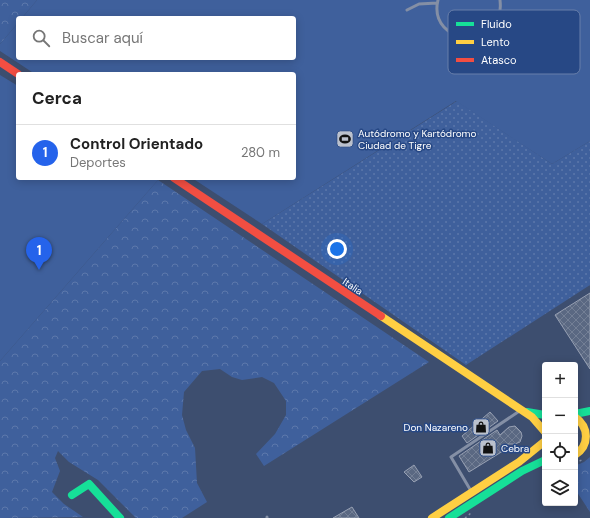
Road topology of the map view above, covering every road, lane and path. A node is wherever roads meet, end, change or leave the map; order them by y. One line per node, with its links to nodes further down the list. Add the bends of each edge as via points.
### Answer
1 (438, 2): 2 (lane, via 418,4); 3 (lane, via 439,17)
2 (407, 10)
3 (448, 29)
4 (0, 62): 5 (street)
5 (16, 73)
6 (177, 180): 7 (street, Italia)
7 (521, 410): 10 (street, Italia); 12 (street, Italia, via 536,420); 17 (lane, via 451,457)
8 (590, 411): 9 (street)
9 (578, 413)
10 (542, 414)
11 (578, 419): 13 (street, via 584,424)
12 (542, 428)
13 (589, 438): 15 (street, via 584,449)
14 (542, 443): 17 (street, via 519,462)
15 (578, 453)
16 (542, 461): 21 (street, via 522,471)
17 (471, 492): 20 (street)
18 (72, 495): 19 (street, via 89,484)
19 (120, 518)
20 (432, 518)
21 (449, 518)

